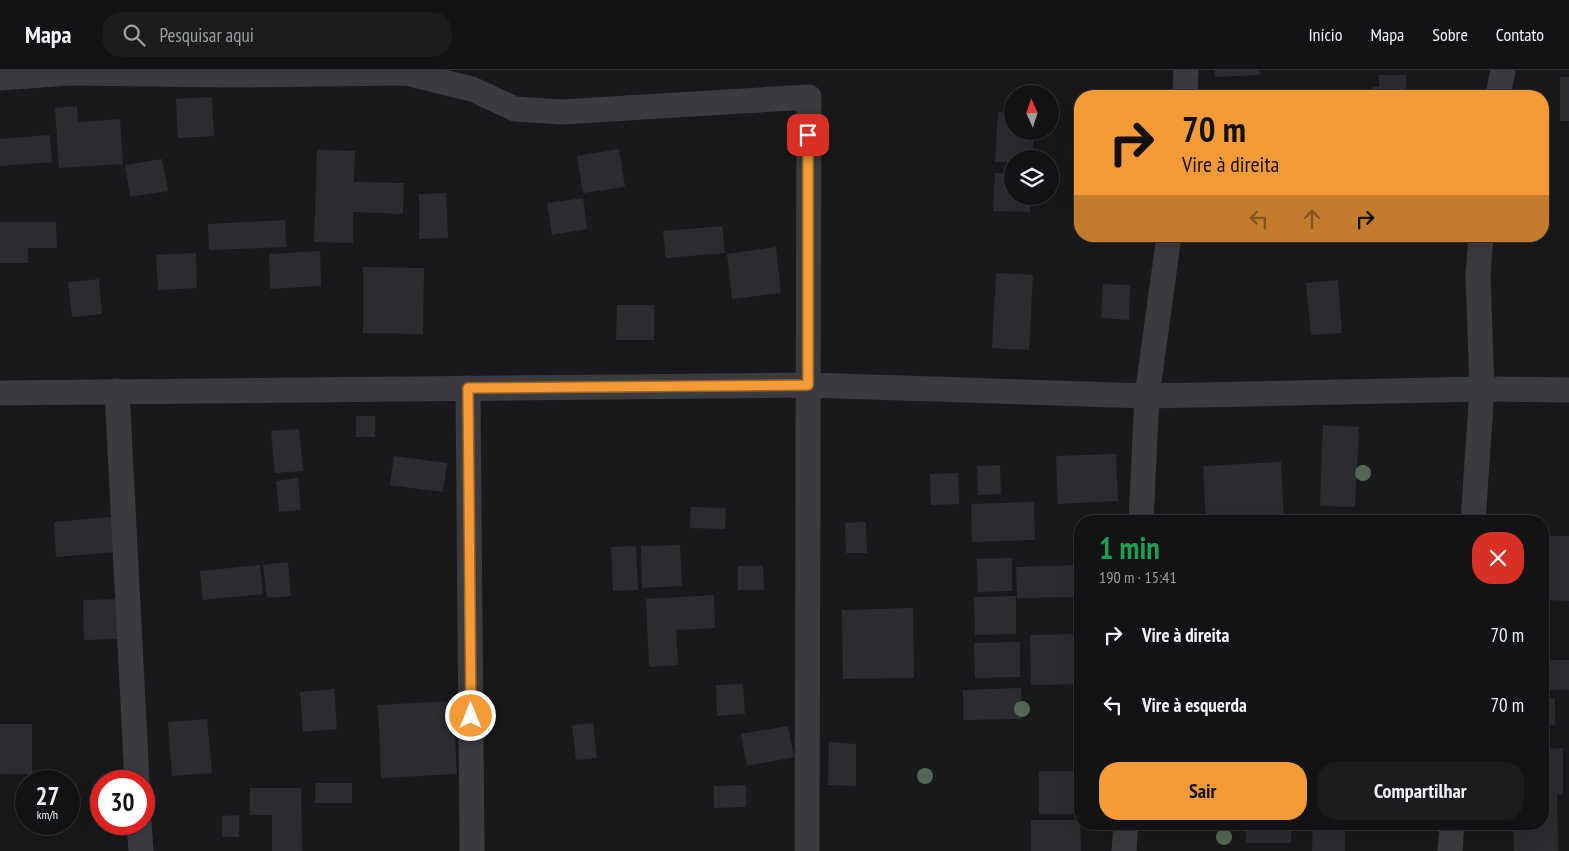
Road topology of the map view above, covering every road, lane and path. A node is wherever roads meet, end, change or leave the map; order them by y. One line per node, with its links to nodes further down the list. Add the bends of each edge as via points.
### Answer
1 (1186, 70): 4 (street)
2 (1503, 70): 5 (street)
3 (0, 78): 8 (street, via 69,73 406,73 472,89 515,109 561,112 809,97)
4 (1185, 90)
5 (1499, 90)
6 (1168, 242): 14 (street)
7 (1481, 242): 10 (street, via 1478,275)
8 (808, 385): 9 (street); 14 (street); 23 (street)
9 (468, 388): 12 (street); 22 (street)
10 (1482, 389): 11 (street); 14 (street); 16 (street)
11 (1569, 390)
12 (117, 392): 13 (street); 17 (street)
13 (0, 393)
14 (1147, 396): 15 (street)
15 (1141, 515)
16 (1472, 515)
17 (136, 770)
18 (1126, 830): 24 (street)
19 (1452, 830): 25 (street)
20 (140, 835): 21 (street)
21 (141, 851)
22 (472, 851)
23 (807, 851)
24 (1124, 851)
25 (1450, 851)

